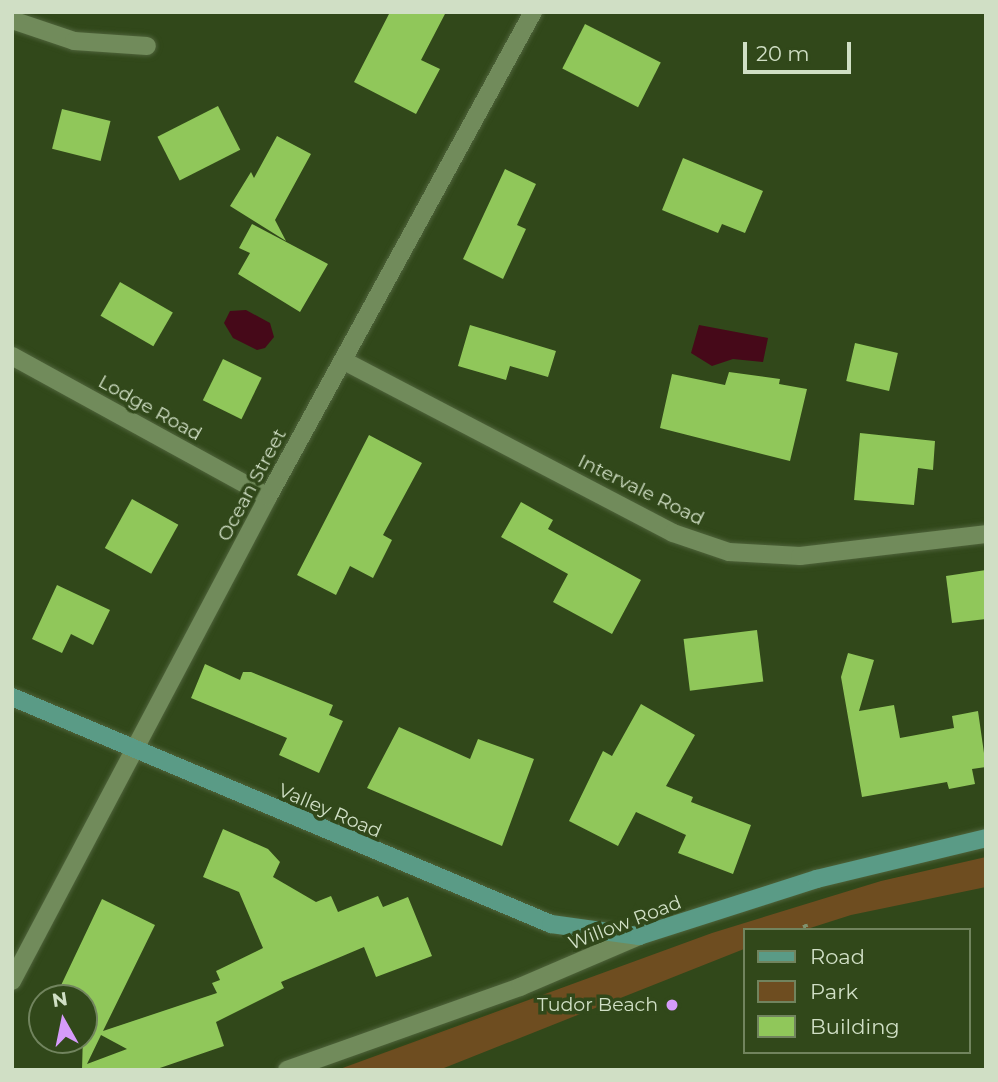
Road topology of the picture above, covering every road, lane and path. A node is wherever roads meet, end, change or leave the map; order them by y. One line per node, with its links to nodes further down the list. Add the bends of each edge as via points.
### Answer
1 (533, 12): 5 (street, Ocean Street)
2 (12, 20): 3 (street, via 74,41)
3 (148, 46)
4 (12, 356): 6 (street, Lodge Road)
5 (344, 361): 6 (street, Ocean Street); 7 (street, Intervale Road, via 673,533 729,552 800,556)
6 (268, 497): 9 (street, Ocean Street)
7 (986, 534)
8 (12, 697): 9 (main road, Valley Road)
9 (136, 753): 11 (main road, Valley Road, via 528,916 551,924); 12 (street, Ocean Street)
10 (986, 838): 11 (main road, Willow Road, via 817,879)
11 (639, 936): 13 (street, Willow Road, via 520,987)
12 (12, 981)
13 (286, 1070)

